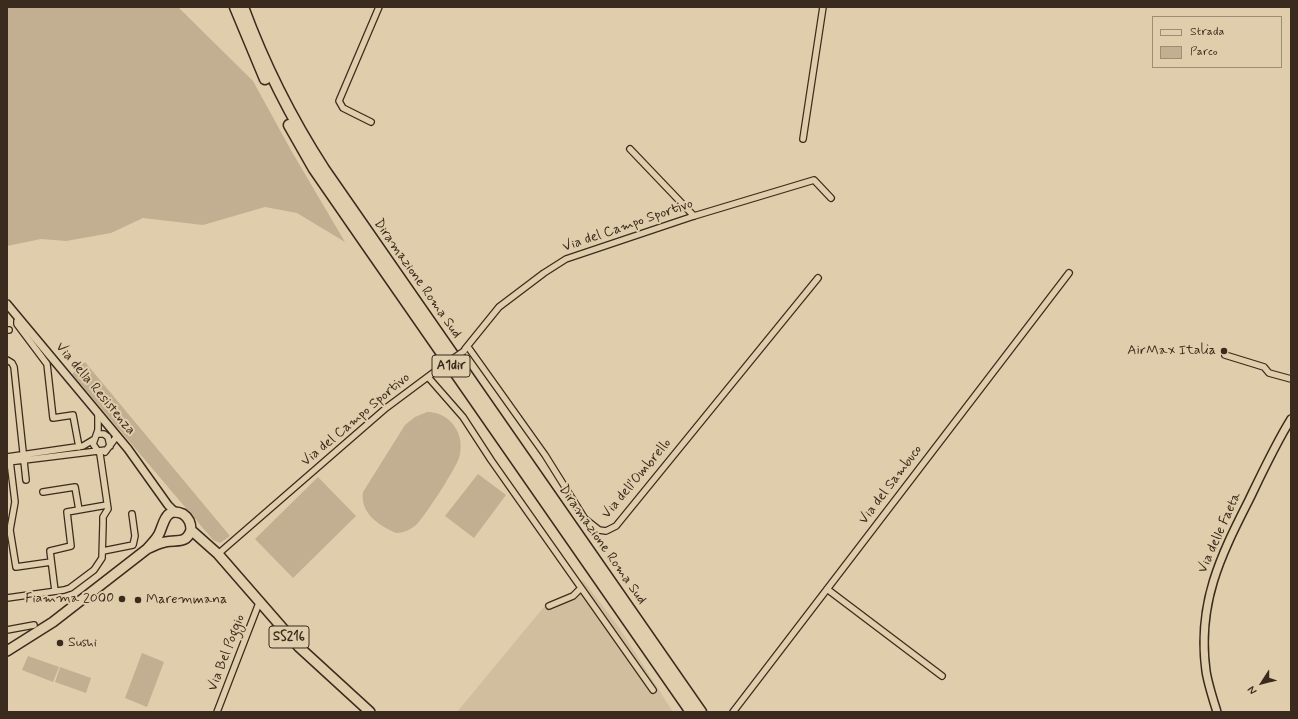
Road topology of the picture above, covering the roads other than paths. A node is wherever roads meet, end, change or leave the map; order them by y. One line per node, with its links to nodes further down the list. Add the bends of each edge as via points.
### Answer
1 (235, 7): 62 (highway, Diramazione Roma Sud / A1dir, via 273,94 320,177)
2 (242, 7): 63 (highway, Diramazione Roma Sud / A1dir, via 267,67 324,169)
3 (379, 7): 5 (street, via 339,101 344,108)
4 (823, 7): 6 (street)
5 (371, 122)
6 (803, 139)
7 (630, 149): 9 (street)
8 (831, 198): 9 (street, Via del Campo Sportivo, via 814,180)
9 (694, 216): 14 (street, Via del Campo Sportivo, via 595,248 558,263 499,307)
10 (1068, 273): 48 (street, Via del Sambuco)
11 (818, 278): 14 (street, Via dell'Ombrello, via 616,526 606,531 594,528 584,519 545,455)
12 (7, 304): 13 (street, Via della Resistenza)
13 (19, 319): 19 (street, Via della Resistenza); 24 (street, via 17,324 47,364 53,418 73,415)
14 (466, 349): 17 (street, Via del Campo Sportivo, bridge)
15 (1225, 355): 18 (street, via 1264,367 1269,372)
16 (7, 360): 28 (street, via 14,367)
17 (428, 377): 45 (street, Via del Campo Sportivo, via 386,408); 47 (street, via 463,417)
18 (1291, 379)
19 (98, 412): 21 (street, Via della Resistenza); 23 (street)
20 (1291, 419): 65 (street, Via delle Faeta, via 1225,546 1213,580 1204,641 1206,672)
21 (111, 428): 22 (street, Via della Resistenza); 23 (street)
22 (118, 436): 25 (street); 26 (street, Via della Resistenza)
23 (95, 437): 24 (street); 25 (street, via 104,434 108,436); 27 (street, via 93,445)
24 (79, 447): 28 (street)
25 (108, 448): 26 (street, via 120,446); 27 (street); 30 (street)
26 (128, 449): 33 (street, Via della Resistenza)
27 (98, 451): 28 (street); 30 (street)
28 (24, 457): 29 (street); 31 (street)
29 (8, 460): 46 (street, via 15,502 10,530 16,567)
30 (102, 462): 34 (street)
31 (26, 480)
32 (43, 492): 35 (street, via 75,486)
33 (160, 494): 36 (street, Via della Resistenza); 38 (street, Via della Resistenza, via 165,507)
34 (107, 504): 35 (street); 44 (street, via 108,510 102,524)
35 (79, 510): 46 (street, via 67,512 71,546 50,551)
36 (176, 513): 38 (main road); 40 (main road, SS216, via 186,516)
37 (132, 514): 44 (street, via 135,536 133,545)
38 (165, 517): 39 (main road)
39 (161, 529): 42 (main road); 43 (main road)
40 (191, 530): 41 (main road); 45 (main road, SS216)
41 (185, 540): 42 (main road); 45 (main road, via 197,542)
42 (170, 541): 43 (main road)
43 (147, 549): 55 (main road, via 53,622)
44 (103, 551): 49 (street, via 100,563 94,570 70,588)
45 (215, 551): 51 (main road, SS216)
46 (51, 562): 49 (street)
47 (581, 588): 52 (street, via 572,596); 59 (street)
48 (827, 589): 58 (street); 64 (street, Via del Sambuco)
49 (55, 592): 50 (street)
50 (7, 598)
51 (259, 603): 60 (street, Via Bel Poggio); 61 (main road, SS216, via 299,647)
52 (549, 606)
53 (34, 625): 54 (street)
54 (7, 630)
55 (24, 641): 56 (street); 57 (main road)
56 (7, 643)
57 (7, 652)
58 (942, 676)
59 (653, 690)
60 (217, 712)
61 (370, 712)
62 (691, 712)
63 (700, 712)
64 (732, 712)
65 (1217, 712)

